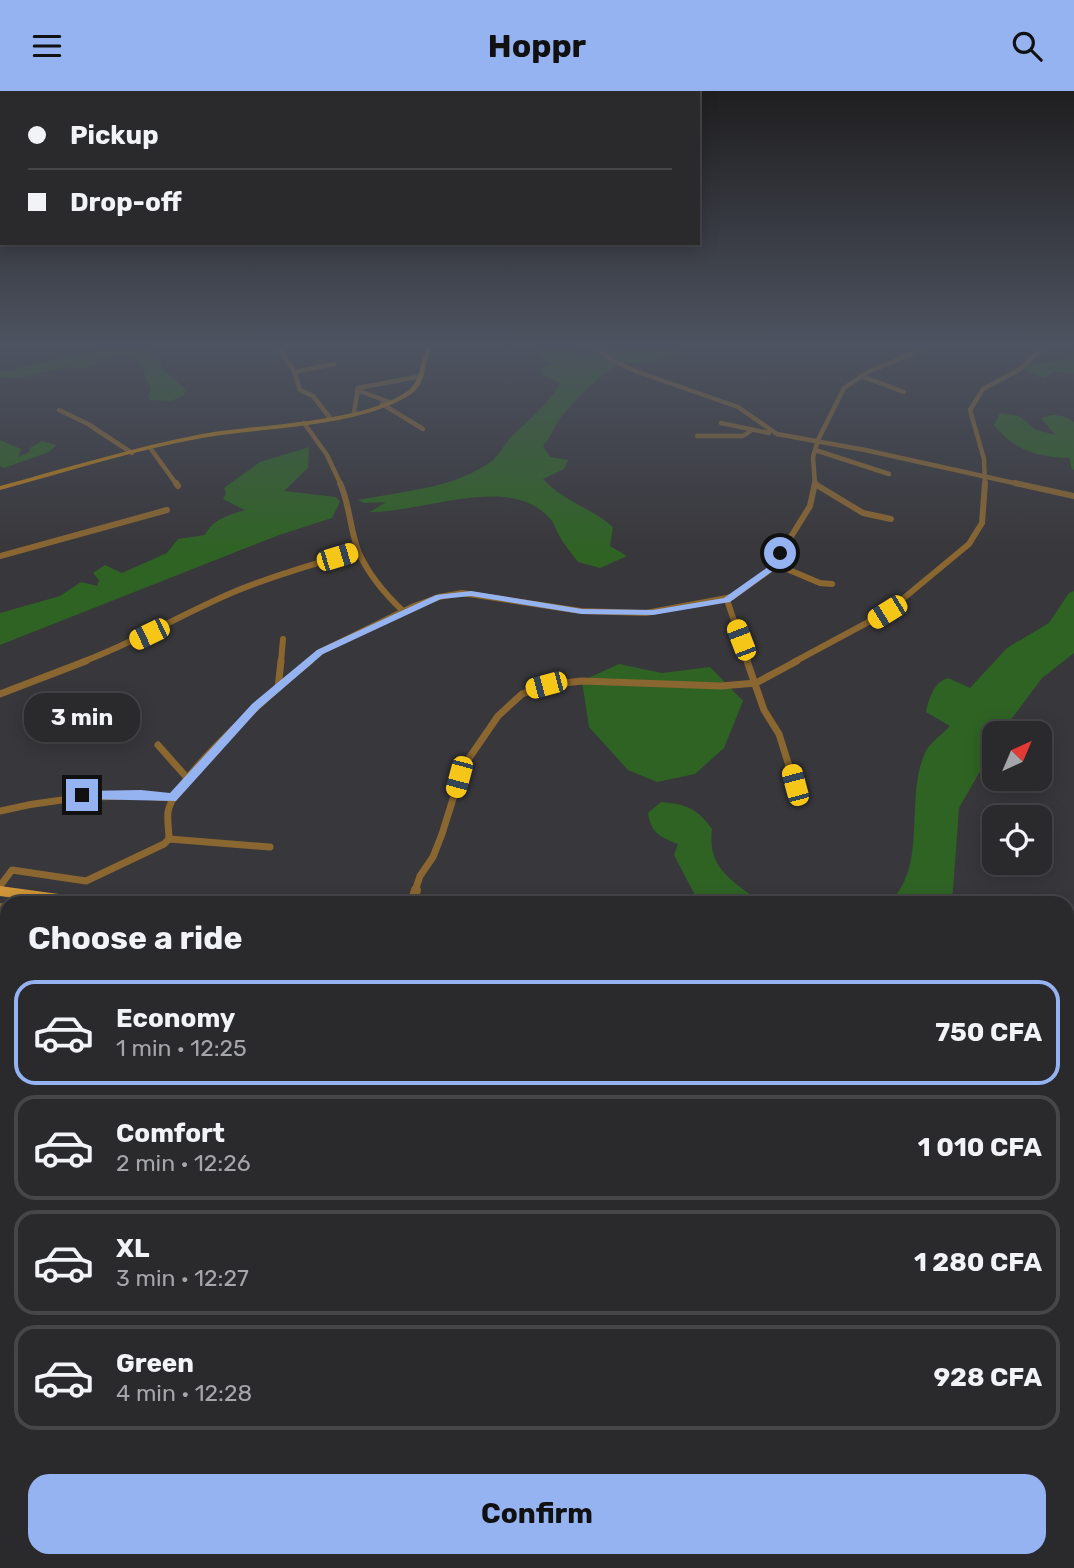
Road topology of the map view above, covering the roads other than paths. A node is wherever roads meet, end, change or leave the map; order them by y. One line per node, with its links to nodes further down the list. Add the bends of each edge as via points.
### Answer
1 (69, 416): 17 (street)
2 (338, 416): 7 (street)
3 (405, 416): 10 (street)
4 (751, 416): 12 (street)
5 (829, 416): 14 (street)
6 (971, 416): 19 (street)
7 (330, 418): 8 (street)
8 (304, 423): 15 (street, via 200,437); 26 (street, via 327,455 346,496)
9 (720, 423): 11 (street)
10 (424, 429)
11 (752, 430): 12 (street); 13 (street, via 743,436)
12 (776, 434): 14 (street)
13 (697, 436)
14 (818, 440): 16 (street); 19 (street)
15 (151, 449): 17 (street); 21 (street)
16 (815, 450): 18 (street); 20 (street)
17 (132, 453): 22 (street)
18 (889, 474)
19 (984, 475): 23 (street); 33 (street, via 986,510 969,544 887,612)
20 (815, 484): 25 (street, via 863,513); 28 (street, via 810,506)
21 (177, 486)
22 (0, 488)
23 (1074, 496)
24 (167, 510): 27 (street)
25 (891, 519)
26 (358, 551): 31 (street, via 384,593); 35 (street, via 229,594 124,646)
27 (0, 557)
28 (775, 564): 29 (street); 30 (street)
29 (832, 584)
30 (727, 600): 31 (street, via 653,612 582,611 455,593); 33 (street)
31 (403, 611): 34 (street, via 320,652)
32 (283, 639): 34 (street)
33 (756, 683): 38 (street, via 764,710 785,748); 47 (street, via 582,681 546,685 522,694 498,716 463,767 442,834)
34 (278, 688): 37 (street, via 232,729)
35 (0, 694)
36 (158, 745): 37 (street)
37 (189, 780): 39 (street)
38 (795, 785)
39 (172, 798): 40 (street, via 82,795); 41 (street)
40 (0, 811)
41 (169, 839): 42 (street); 44 (street, via 157,849 86,881)
42 (270, 847)
43 (0, 869): 44 (street)
44 (12, 870): 45 (street)
45 (0, 888): 46 (main road)
46 (46, 896)
47 (414, 896)

